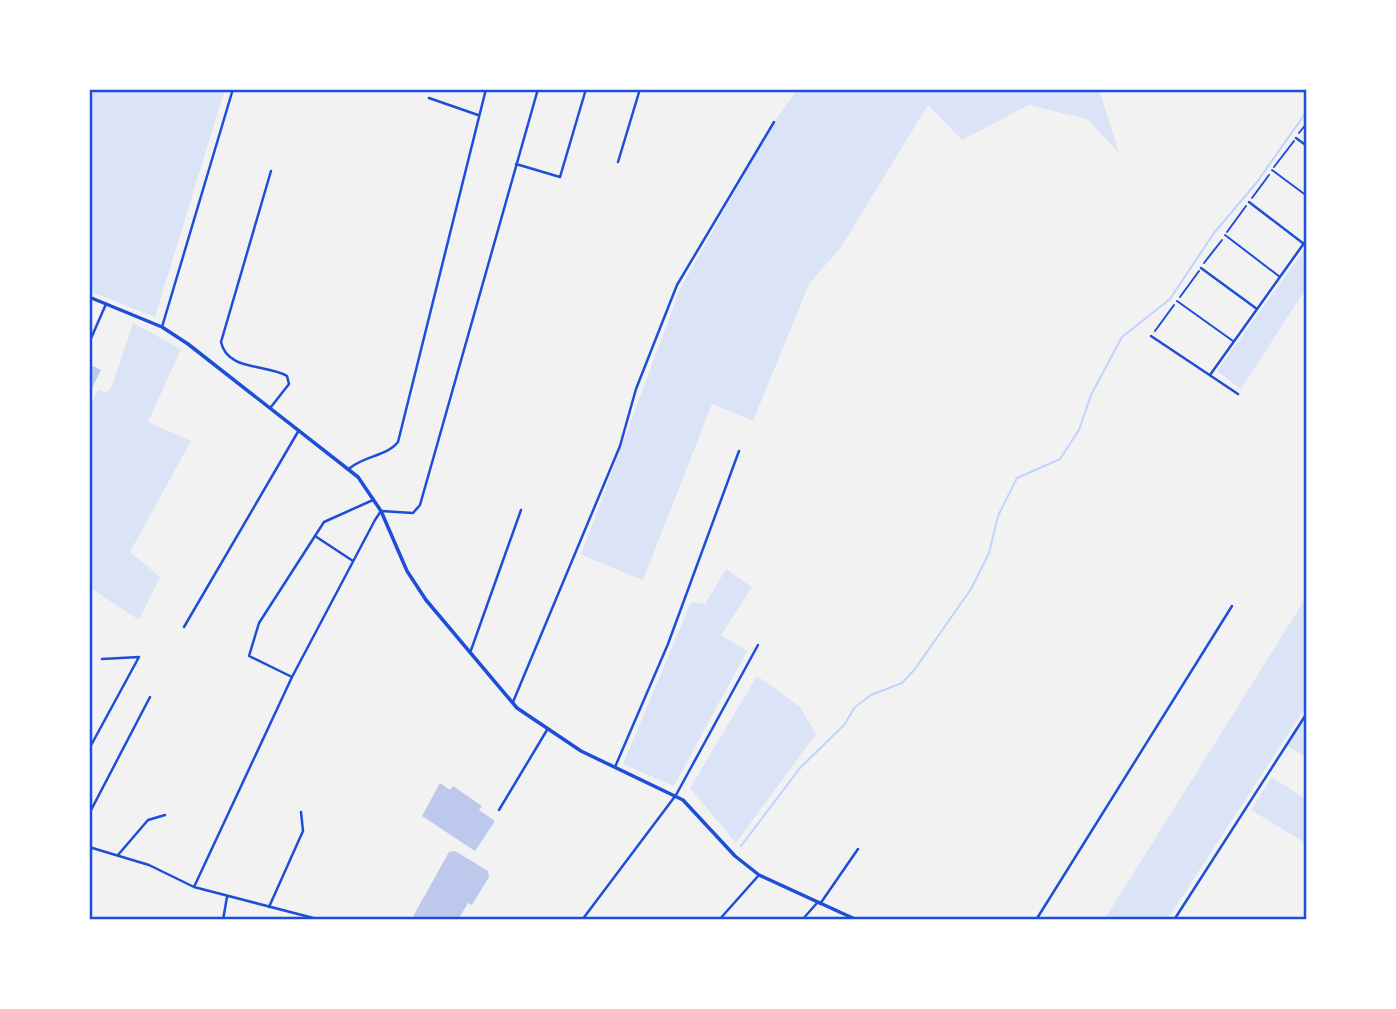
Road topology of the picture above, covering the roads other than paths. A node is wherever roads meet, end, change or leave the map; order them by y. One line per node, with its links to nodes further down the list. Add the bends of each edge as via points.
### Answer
1 (233, 89): 26 (street)
2 (486, 89): 7 (street)
3 (538, 89): 12 (street)
4 (586, 89): 12 (street, via 560,177)
5 (640, 89): 11 (street)
6 (429, 98): 7 (street)
7 (478, 115): 35 (street, via 398,442)
8 (774, 122): 48 (street, via 677,285 620,446)
9 (1296, 138): 10 (street)
10 (1307, 146)
11 (618, 162)
12 (516, 164): 38 (street, via 420,505 413,513)
13 (1272, 170): 15 (street)
14 (271, 171): 32 (street, via 221,342 226,354 238,362 288,376 289,384)
15 (1307, 195)
16 (1249, 202): 19 (street)
17 (1225, 235): 21 (street)
18 (1307, 239): 19 (street)
19 (1304, 244): 21 (street)
20 (1201, 268): 25 (street)
21 (1280, 277): 25 (street)
22 (89, 297): 24 (main road)
23 (1177, 301): 28 (street)
24 (106, 304): 26 (main road); 29 (street)
25 (1257, 309): 28 (street)
26 (162, 327): 32 (main road)
27 (1151, 336): 30 (street)
28 (1233, 342): 30 (street)
29 (89, 343)
30 (1210, 375): 31 (street)
31 (1238, 394)
32 (271, 407): 33 (main road)
33 (300, 429): 35 (main road); 42 (street)
34 (739, 451): 52 (street, via 668,644)
35 (350, 468): 36 (main road)
36 (373, 500): 38 (main road); 39 (street, via 332,516)
37 (521, 510): 44 (street)
38 (381, 511): 40 (street); 44 (main road, via 407,571)
39 (314, 536): 40 (street); 46 (street, via 258,623 248,651 249,656)
40 (353, 561): 46 (street)
41 (1231, 606): 75 (street)
42 (184, 627)
43 (758, 645): 53 (street)
44 (470, 653): 48 (main road)
45 (102, 659): 51 (street, via 139,657)
46 (292, 677): 62 (street)
47 (150, 696): 56 (street)
48 (513, 702): 50 (main road)
49 (1307, 713): 76 (street)
50 (547, 730): 52 (main road); 54 (street)
51 (89, 749)
52 (615, 768): 53 (main road)
53 (676, 795): 61 (main road); 71 (street)
54 (499, 810)
55 (301, 812): 65 (street, via 303,831)
56 (89, 814)
57 (165, 816): 60 (street, via 148,820)
58 (89, 847): 60 (street)
59 (858, 849): 64 (street)
60 (118, 855): 62 (street)
61 (759, 875): 64 (main road); 72 (street)
62 (194, 887): 63 (street)
63 (227, 897): 65 (street); 68 (street)
64 (818, 903): 67 (main road); 73 (street)
65 (269, 907): 66 (street)
66 (294, 913): 69 (street); 70 (street)
67 (848, 918): 74 (main road)
68 (223, 920)
69 (292, 920)
70 (321, 920)
71 (582, 920)
72 (719, 920)
73 (802, 920)
74 (857, 920)
75 (1036, 920)
76 (1174, 920)

